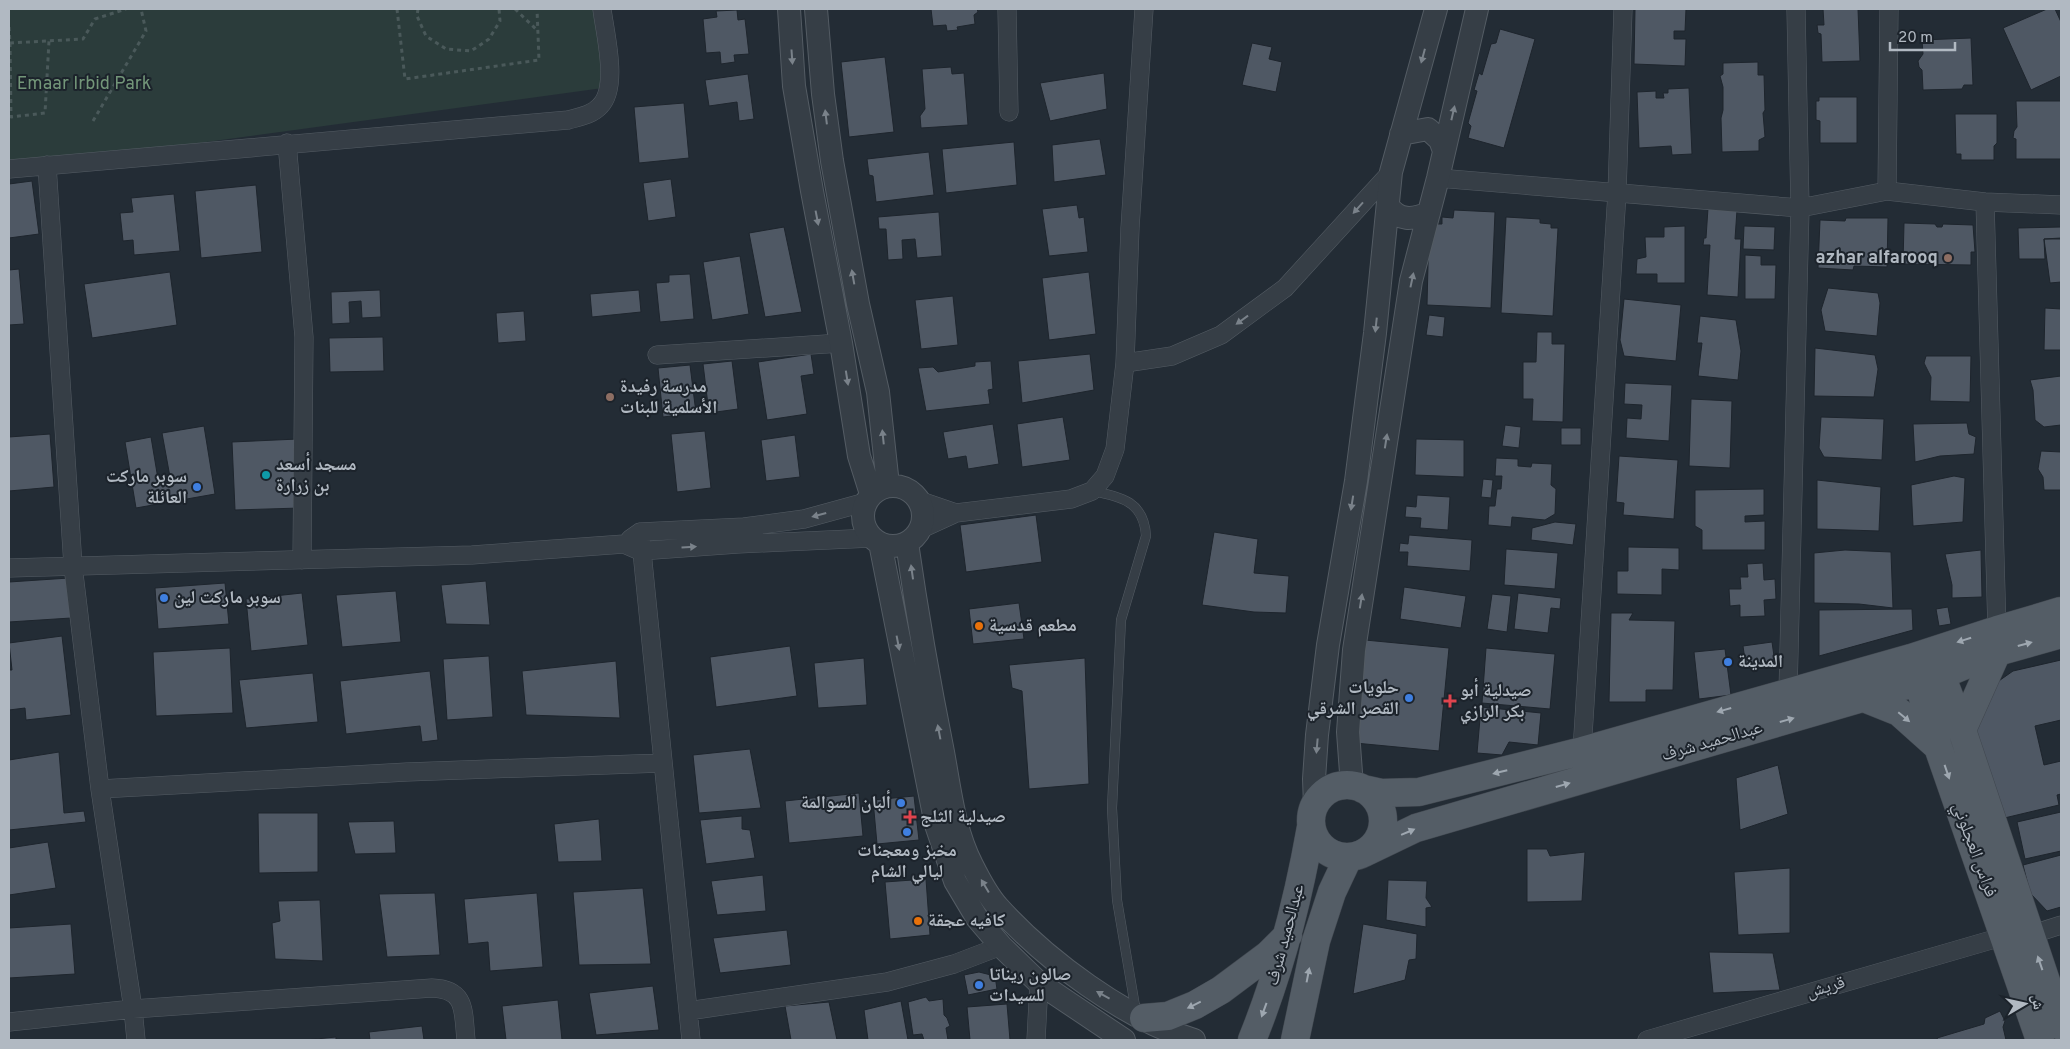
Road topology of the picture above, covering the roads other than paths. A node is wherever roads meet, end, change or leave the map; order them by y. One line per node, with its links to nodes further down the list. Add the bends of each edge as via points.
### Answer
1 (602, 9): 13 (street, via 609,90 600,106 586,115 568,120)
2 (789, 9): 26 (street, one-way to 26, via 794,86)
3 (816, 9): 30 (street, one-way to 3, via 878,392 832,161)
4 (1007, 9): 11 (street)
5 (1144, 9): 28 (street)
6 (1436, 9): 12 (street, one-way to 12)
7 (1477, 9): 14 (street, one-way to 7)
8 (1623, 9): 20 (street)
9 (1796, 9): 24 (street)
10 (1889, 9): 19 (street)
11 (1009, 112)
12 (1401, 134): 14 (street, via 1428,129 1440,140); 17 (street)
13 (287, 143): 15 (street); 38 (street, via 304,337)
14 (1444, 151): 18 (street)
15 (47, 165): 16 (street); 39 (street)
16 (9, 169)
17 (1391, 172): 23 (street); 28 (street, one-way to 28, via 1285,288 1221,335 1172,356)
18 (1438, 178): 20 (street); 25 (street)
19 (1887, 191): 21 (street); 24 (street)
20 (1617, 193): 24 (street); 49 (street)
21 (1985, 202): 22 (street); 43 (street)
22 (2061, 205)
23 (1388, 206): 25 (street, via 1401,218); 53 (street, one-way to 53, via 1356,481 1324,681)
24 (1800, 208): 45 (street)
25 (1429, 213): 51 (street, one-way to 25, via 1348,732 1354,650 1411,281)
26 (841, 342): 27 (street); 30 (street, one-way to 30, via 859,456)
27 (657, 355)
28 (1125, 364): 29 (street, via 1115,449 1105,476)
29 (1092, 490): 32 (street, via 1071,500); 62 (lane, via 1124,499 1137,508 1146,523 1146,536 1121,620 1112,808 1116,900 1134,1006)
30 (875, 494): 31 (street, via 898,485 907,488); 33 (street, one-way to 33, via 804,519 744,527); 35 (street, via 863,521 866,530)
31 (920, 501): 32 (street); 34 (street, via 924,520)
32 (956, 513): 34 (street)
33 (640, 532): 36 (street); 37 (street)
34 (914, 536): 35 (street, via 898,546); 62 (street, one-way to 34, via 1062,967 997,906 972,865 956,825 921,639)
35 (876, 540): 37 (street, one-way to 35); 58 (street, one-way to 58, via 939,834 954,881 977,918)
36 (624, 544): 37 (street); 38 (street, via 472,556)
37 (640, 551): 50 (street)
38 (302, 560): 39 (street)
39 (73, 566): 40 (street); 52 (street)
40 (9, 568)
41 (2061, 611): 43 (main road, عبدالحميد شرف)
42 (2061, 634): 43 (main road, عبدالحميد شرف, one-way to 42)
43 (1997, 641): 44 (main road, عبدالحميد شرف); 47 (main road)
44 (1926, 666): 45 (main road, عبدالحميد شرف); 46 (main road, عبدالحميد شرف); 47 (main road, فراس العجلوني); 48 (main road, فراس العجلوني)
45 (1788, 692): 49 (main road, عبدالحميد شرف, one-way to 49)
46 (1864, 698): 48 (main road, one-way to 48, via 1899,712); 54 (main road, عبدالحميد شرف, one-way to 46, via 1416,828)
47 (1962, 730): 57 (main road, فراس العجلوني)
48 (1938, 747): 57 (main road, فراس العجلوني, one-way to 57)
49 (1582, 751): 51 (main road, عبدالحميد شرف, one-way to 51, via 1419,792 1391,794)
50 (662, 763): 52 (street, via 406,772); 61 (street)
51 (1358, 787): 53 (main road, via 1330,789 1322,796); 54 (main road, via 1372,795 1379,804 1383,826 1373,846)
52 (100, 789): 60 (street)
53 (1313, 816): 54 (main road, via 1320,846 1328,852); 56 (main road, عبدالحميد شرف)
54 (1356, 856): 72 (main road, عبدالحميد شرف, one-way to 54, via 1316,941 1332,892)
55 (2061, 925): 57 (street, قريش)
56 (1289, 934): 62 (main road, one-way to 62, via 1268,955 1221,990 1168,1016); 71 (main road, عبدالحميد شرف, one-way to 71)
57 (2018, 935): 64 (main road, فراس العجلوني, one-way to 57); 73 (street, قريش); 74 (main road, فراس العجلوني)
58 (1001, 946): 59 (street); 61 (street, via 954,964 887,982)
59 (1039, 983): 68 (street); 69 (street)
60 (133, 1009): 63 (street); 65 (street); 66 (street, via 442,988 453,992 459,1000)
61 (688, 1011): 67 (street)
62 (1144, 1018): 70 (street)
63 (9, 1022)
64 (2061, 1026)
65 (136, 1040)
66 (466, 1040)
67 (690, 1040)
68 (1036, 1040)
69 (1124, 1040)
70 (1194, 1040)
71 (1252, 1040)
72 (1295, 1040)
73 (1648, 1040)
74 (2040, 1040)

